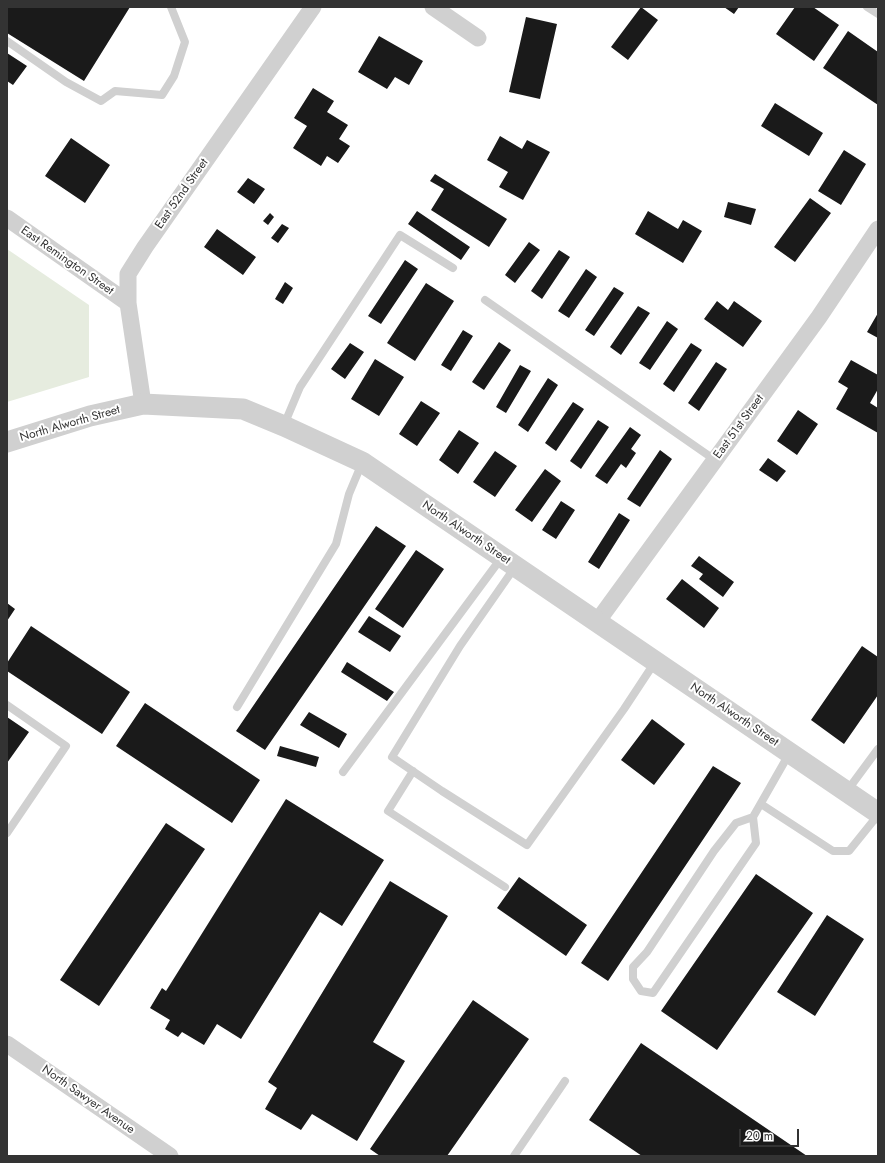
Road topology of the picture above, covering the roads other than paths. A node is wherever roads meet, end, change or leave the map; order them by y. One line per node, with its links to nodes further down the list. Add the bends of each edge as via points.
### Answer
1 (171, 7): 7 (lane, via 185,42 174,76 162,95 115,91 101,101 66,82)
2 (313, 7): 12 (street, East 52nd Street, via 144,247 128,274)
3 (434, 7): 6 (street)
4 (867, 7): 5 (lane)
5 (878, 14)
6 (478, 38)
7 (7, 41)
8 (7, 218): 12 (street, East Remington Street)
9 (878, 229): 16 (street, East 51st Street, via 819,317)
10 (453, 268): 14 (lane, via 400,235 300,387)
11 (485, 300): 16 (lane)
12 (128, 303): 13 (street, East 52nd Street)
13 (143, 404): 14 (street, North Alworth Street, via 243,409); 15 (street, North Alworth Street, via 90,416)
14 (284, 426): 17 (street, North Alworth Street)
15 (7, 442)
16 (715, 460): 19 (street, East 51st Street)
17 (362, 462): 18 (street, North Alworth Street); 22 (lane, via 349,494 336,544)
18 (509, 562): 19 (street, North Alworth Street); 25 (lane, via 392,756); 26 (lane)
19 (597, 622): 20 (street, North Alworth Street)
20 (655, 662): 24 (street, North Alworth Street); 25 (lane, via 527,845)
21 (7, 705): 31 (lane, via 66,746)
22 (237, 707)
23 (878, 749): 27 (lane)
24 (789, 753): 27 (street, North Alworth Street); 28 (lane)
25 (413, 770): 32 (lane, via 388,812)
26 (343, 772)
27 (847, 792): 29 (street, North Alworth Street)
28 (761, 804): 29 (lane, via 833,851 849,851); 30 (lane)
29 (878, 814)
30 (753, 818): 30 (lane, via 736,823 714,851 647,952 633,967 633,979 641,991 654,993 756,843)
31 (7, 833)
32 (504, 887)
33 (7, 1044): 35 (street, North Sawyer Avenue)
34 (565, 1081): 36 (lane)
35 (170, 1156)
36 (514, 1156)

